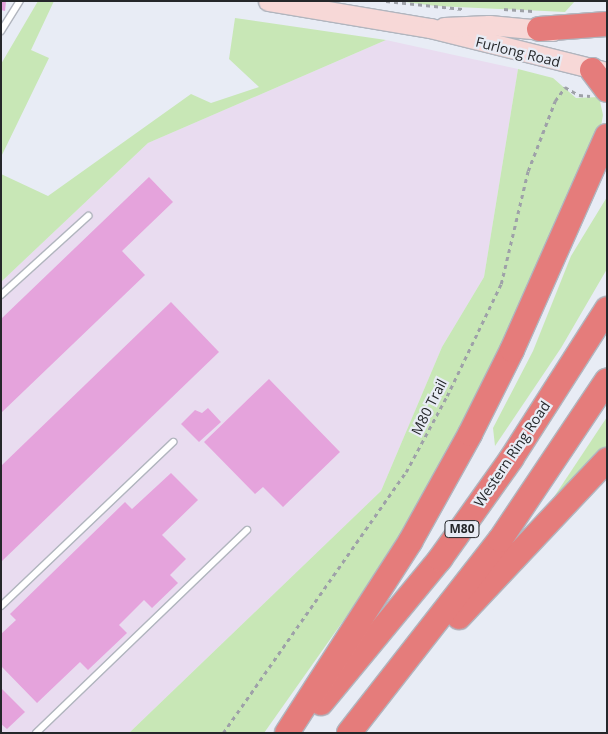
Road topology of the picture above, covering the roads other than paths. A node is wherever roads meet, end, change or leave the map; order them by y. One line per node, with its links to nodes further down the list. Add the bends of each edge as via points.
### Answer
1 (20, 1): 7 (lane)
2 (268, 1): 3 (main road, Furlong Road)
3 (286, 3): 5 (main road, Furlong Road)
4 (607, 24): 6 (highway)
5 (430, 28): 6 (main road, Furlong Road, via 489,25); 9 (main road, Furlong Road)
6 (539, 29): 8 (main road, Furlong Road)
7 (1, 32)
8 (607, 36)
9 (599, 71): 10 (highway)
10 (602, 92)
11 (607, 136): 14 (highway)
12 (607, 172): 14 (highway)
13 (88, 216): 15 (lane)
14 (556, 251): 23 (highway, via 470,434 410,542)
15 (1, 295)
16 (607, 310): 24 (highway, Western Ring Road / M80, via 511,459 440,559)
17 (607, 380): 25 (highway, M80, via 500,540)
18 (173, 442): 21 (lane)
19 (607, 460): 26 (highway, via 496,576)
20 (247, 530): 22 (lane)
21 (1, 606)
22 (36, 733)
23 (287, 733)
24 (296, 733)
25 (349, 733)
26 (357, 733)

